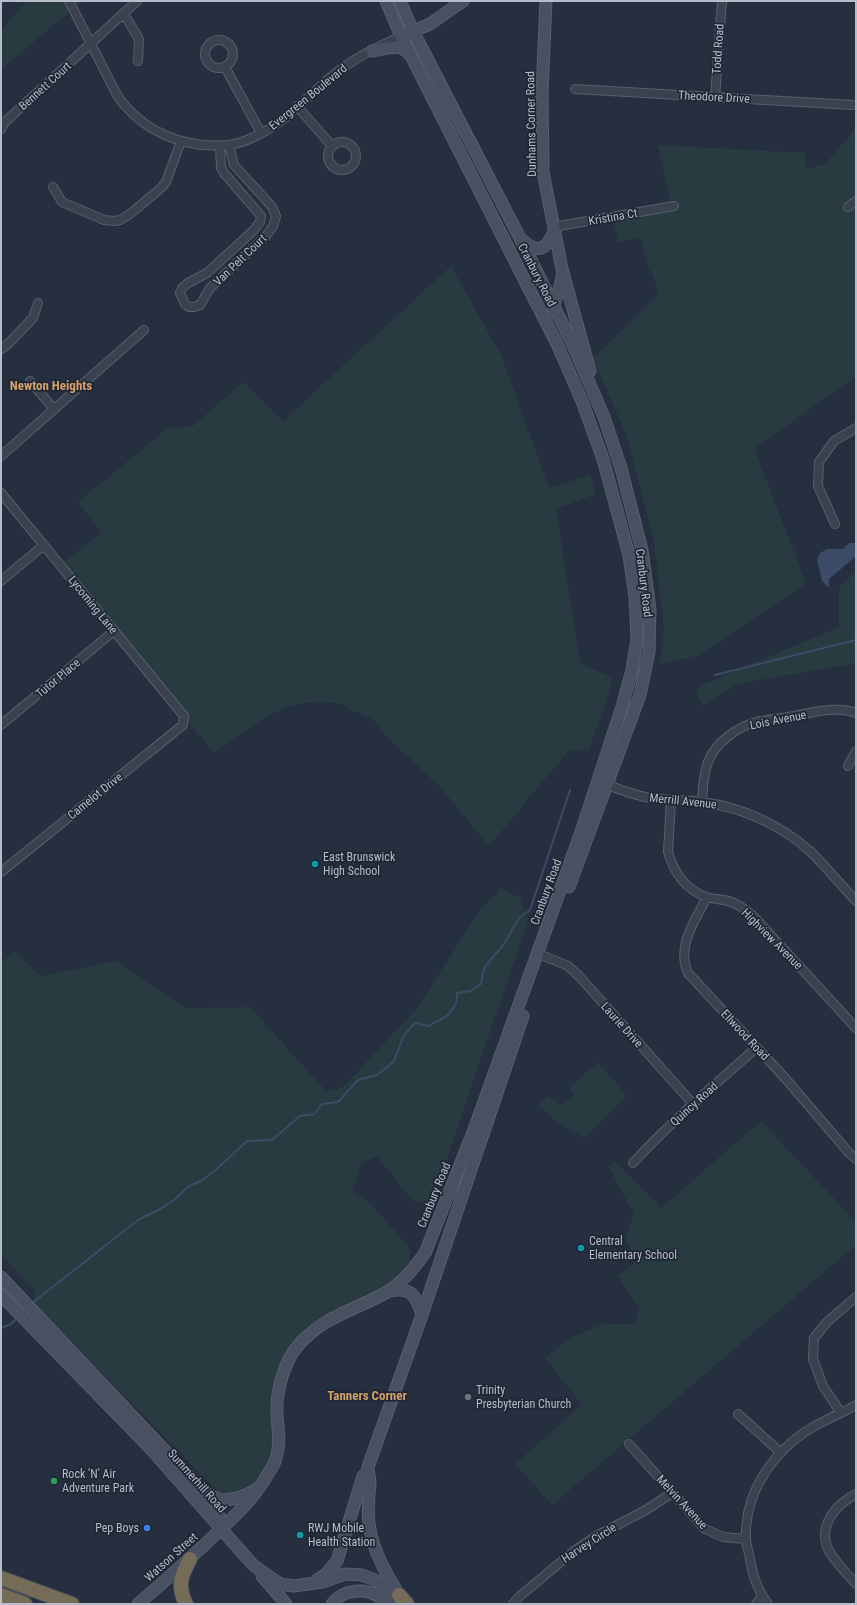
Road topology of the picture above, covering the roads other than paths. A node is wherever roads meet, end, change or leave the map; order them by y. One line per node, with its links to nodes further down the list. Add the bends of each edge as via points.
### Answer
1 (69, 1): 11 (street, Evergreen Boulevard)
2 (137, 1): 8 (street, Bennett Court)
3 (386, 1): 10 (main road, Cranbury Road)
4 (400, 1): 9 (main road, Cranbury Road)
5 (463, 1): 9 (main road, via 430,24)
6 (546, 1): 32 (main road, Dunhams Corner Road, via 542,93 543,172)
7 (722, 1): 17 (street, Todd Road)
8 (124, 14): 11 (street, Bennett Court); 14 (street, via 139,39)
9 (413, 31): 10 (main road); 33 (main road, Cranbury Road)
10 (401, 36): 12 (street, Evergreen Boulevard); 13 (main road, Cranbury Road)
11 (91, 44): 20 (street, Bennett Court, via 5,122); 22 (street, Evergreen Boulevard, via 117,95 126,107 153,130)
12 (372, 51): 13 (main road, via 397,46); 19 (street, Evergreen Boulevard, via 346,65)
13 (411, 56): 38 (main road, Cranbury Road)
14 (138, 61)
15 (226, 67): 21 (street)
16 (575, 89): 17 (street, Theodore Drive)
17 (715, 97): 18 (street, Theodore Drive)
18 (852, 105)
19 (297, 106): 21 (street, Evergreen Boulevard, via 276,125); 25 (street)
20 (1, 129)
21 (261, 133): 24 (street, Evergreen Boulevard)
22 (181, 141): 23 (street, Evergreen Boulevard, via 198,145); 26 (street, via 166,182 120,220 104,220 62,202)
23 (220, 145): 24 (street, Evergreen Boulevard); 30 (street, Van Pelt Court, via 221,168 261,216)
24 (229, 145): 31 (street, Van Pelt Court, via 234,165 272,207 276,216)
25 (332, 146)
26 (53, 187)
27 (856, 200): 29 (street)
28 (674, 206): 32 (street, Kristina Ct)
29 (848, 207)
30 (261, 220): 31 (street); 31 (street, Van Pelt Court, via 254,230 207,273 182,288 180,293 185,304 189,307 200,305 210,288 266,236)
31 (275, 221)
32 (553, 230): 33 (main road, via 549,242 543,248 536,249); 34 (main road, Dunhams Corner Road)
33 (520, 238): 36 (main road, Cranbury Road)
34 (562, 269): 36 (main road, via 561,286); 42 (main road)
35 (38, 303): 39 (street, via 33,318)
36 (553, 306): 38 (main road); 42 (main road, Cranbury Road, via 573,344)
37 (144, 330): 41 (street)
38 (557, 344): 55 (main road, Cranbury Road, via 582,401 603,459 629,555 635,597 637,639 632,670)
39 (1, 349)
40 (30, 381): 41 (street)
41 (54, 409): 44 (street)
42 (604, 417): 55 (main road, Cranbury Road, via 642,550 650,609 649,652 640,695)
43 (856, 428): 46 (street, via 834,441 819,462 818,486)
44 (1, 456)
45 (1, 493): 47 (street, Lycoming Lane)
46 (835, 524)
47 (44, 545): 48 (street); 49 (street, Lycoming Lane)
48 (1, 581)
49 (114, 631): 51 (street, Lycoming Lane); 52 (street, Tutor Place)
50 (856, 713): 57 (street, Lois Avenue, via 828,710 756,722 743,727 720,744 708,762)
51 (184, 716): 58 (street, Camelot Drive, via 183,725)
52 (1, 725)
53 (856, 751): 54 (street)
54 (848, 766)
55 (603, 783): 56 (street, Merrill Avenue, via 645,797); 61 (main road, Cranbury Road); 68 (main road, Cranbury Road, via 580,835 474,1128 425,1253 405,1278)
56 (671, 801): 57 (street, Merrill Avenue); 59 (street, Highview Avenue, via 668,844 670,860 686,886)
57 (702, 802): 60 (street, Merrill Avenue, via 738,810 784,832 811,853)
58 (1, 872)
59 (707, 897): 62 (street, Highview Avenue, via 728,901 754,917); 63 (street, Ellwood Road, via 685,944 685,967 692,979)
60 (856, 901)
61 (544, 956): 64 (street, Laurie Drive, via 568,966 579,976); 71 (main road, Cranbury Road)
62 (856, 1028)
63 (756, 1048): 64 (street, Quincy Road); 65 (street, Ellwood Road)
64 (693, 1104): 66 (street, Quincy Road)
65 (856, 1159)
66 (633, 1163)
67 (1, 1277): 79 (main road, Summerhill Road)
68 (389, 1291): 71 (main road, via 407,1290 414,1296); 78 (main road, Cranbury Road, via 334,1316 312,1331 295,1349 281,1376 277,1404 280,1434 276,1458)
69 (1, 1295): 82 (main road, Summerhill Road, via 151,1449)
70 (856, 1297): 74 (street, via 827,1322 814,1338 813,1359 823,1386)
71 (422, 1315): 77 (main road, Cranbury Road)
72 (856, 1405): 74 (street)
73 (738, 1414): 76 (street)
74 (841, 1414): 76 (street, via 813,1427)
75 (629, 1444): 80 (street, Melvin Avenue)
76 (780, 1452): 83 (street, via 761,1478 751,1501)
77 (368, 1471): 87 (main road, via 363,1476 337,1561 326,1574); 91 (main road, Cranbury Road, via 369,1523 373,1542)
78 (261, 1487): 79 (main road, via 234,1498 220,1499); 82 (main road, Cranbury Road)
79 (204, 1492): 82 (main road, Summerhill Road, via 220,1516)
80 (672, 1493): 83 (street, Melvin Avenue, via 706,1529 723,1537); 99 (street, Harvey Circle, via 574,1551 520,1596)
81 (856, 1494): 88 (street, via 835,1510 827,1524 826,1534 827,1547)
82 (222, 1528): 84 (main road, Watson Street); 85 (main road, Cranbury Road)
83 (746, 1539): 90 (street, via 752,1571)
84 (190, 1559): 94 (main road, Watson Street); 95 (highway, via 180,1585)
85 (253, 1565): 87 (main road, Cranbury Road, via 280,1584); 96 (main road)
86 (1, 1578): 93 (highway)
87 (310, 1584): 91 (main road, Cranbury Road, via 345,1574 362,1575 376,1580)
88 (856, 1584)
89 (1, 1595): 92 (highway)
90 (762, 1597): 100 (street); 101 (street)
91 (402, 1602)
92 (25, 1604)
93 (72, 1604)
94 (138, 1604)
95 (186, 1604)
96 (286, 1604)
97 (332, 1604): 98 (main road, via 343,1595 355,1591 365,1591 377,1596)
98 (386, 1604)
99 (514, 1604)
100 (756, 1604)
101 (768, 1604)

